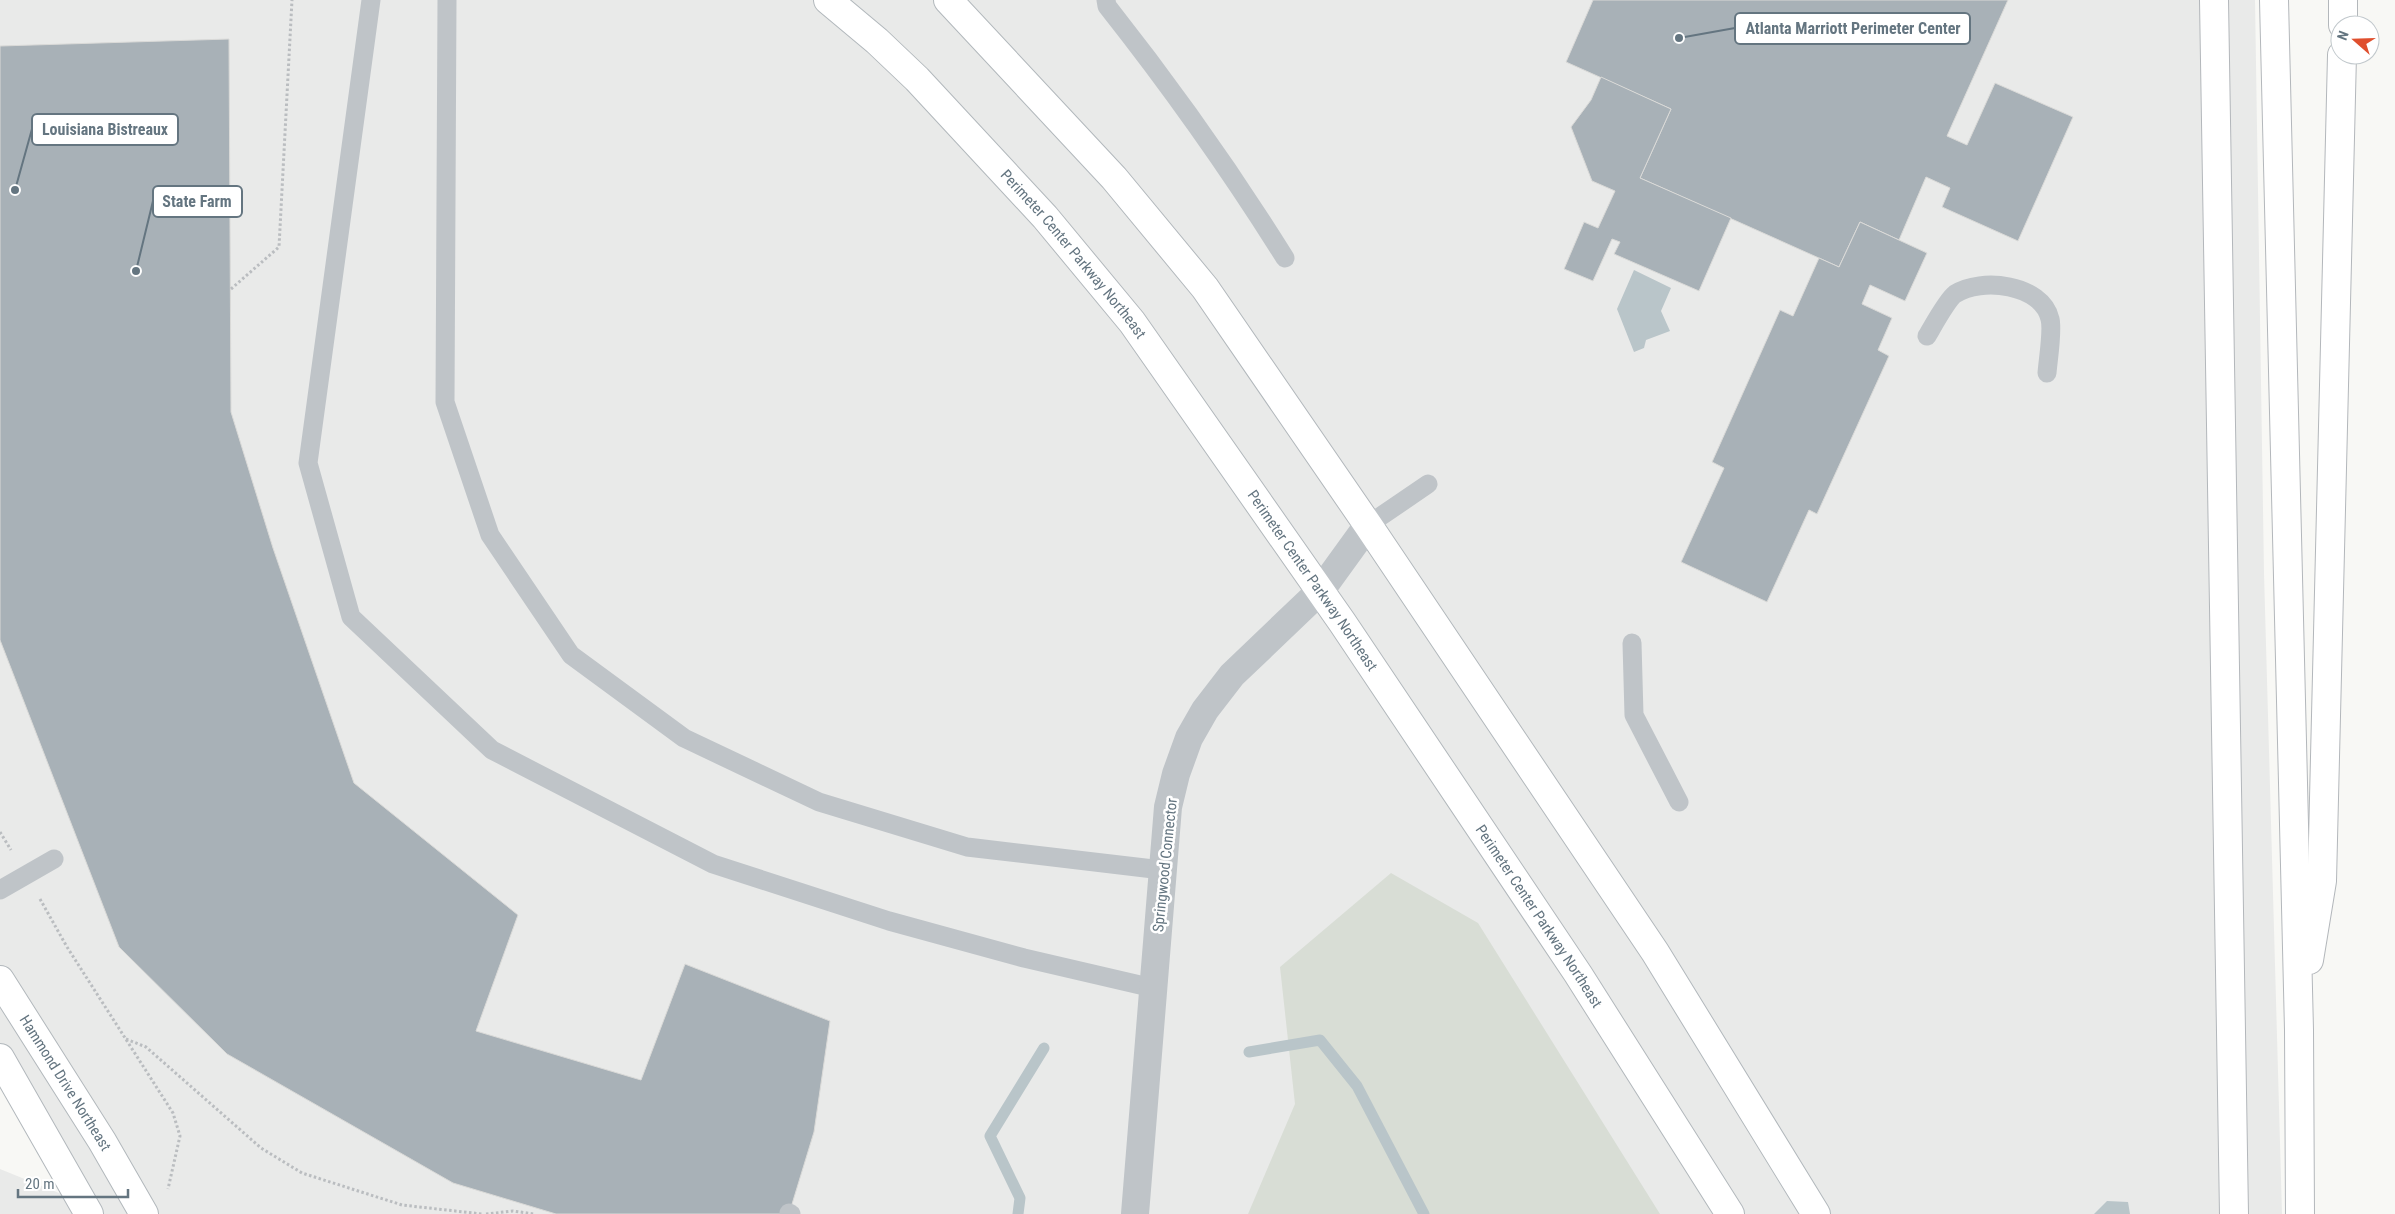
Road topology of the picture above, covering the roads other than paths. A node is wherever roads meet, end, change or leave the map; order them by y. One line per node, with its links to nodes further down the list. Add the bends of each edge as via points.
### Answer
1 (372, 0): 23 (lane, via 308,462 351,616 492,750 713,864 889,921 1024,958)
2 (448, 0): 20 (lane, via 445,402 490,534 571,655 684,738 819,802 967,847)
3 (948, 0): 15 (main road, via 1114,178 1205,288)
4 (1106, 0): 11 (lane, via 1107,6 1237,182)
5 (2214, 0): 31 (main road)
6 (2274, 0): 24 (main road)
7 (2343, 0): 9 (main road)
8 (834, 2): 16 (main road, Perimeter Center Parkway Northeast, via 917,80 1045,217 1132,322)
9 (2343, 15)
10 (2342, 65): 24 (main road, via 2322,881)
11 (1285, 258)
12 (1927, 336): 13 (lane, via 1954,295 1982,285 2010,286 2037,298 2050,319)
13 (2047, 373)
14 (1428, 484): 15 (lane)
15 (1368, 525): 16 (street, Springwood Connector); 30 (main road, via 1655,952)
16 (1321, 590): 20 (street, Springwood Connector, via 1232,675 1189,738 1168,807); 29 (main road, Perimeter Center Parkway Northeast, via 1578,974)
17 (1632, 643): 18 (lane, via 1634,715)
18 (1679, 802)
19 (54, 859): 21 (lane)
20 (1162, 870): 23 (street, Springwood Connector)
21 (0, 890)
22 (0, 980): 27 (main road, Hammond Drive Northeast)
23 (1153, 988): 28 (street, Springwood Connector)
24 (2298, 1030): 32 (main road)
25 (0, 1058): 26 (main road)
26 (89, 1214)
27 (144, 1214)
28 (1135, 1214)
29 (1730, 1214)
30 (1816, 1214)
31 (2234, 1214)
32 (2300, 1214)

